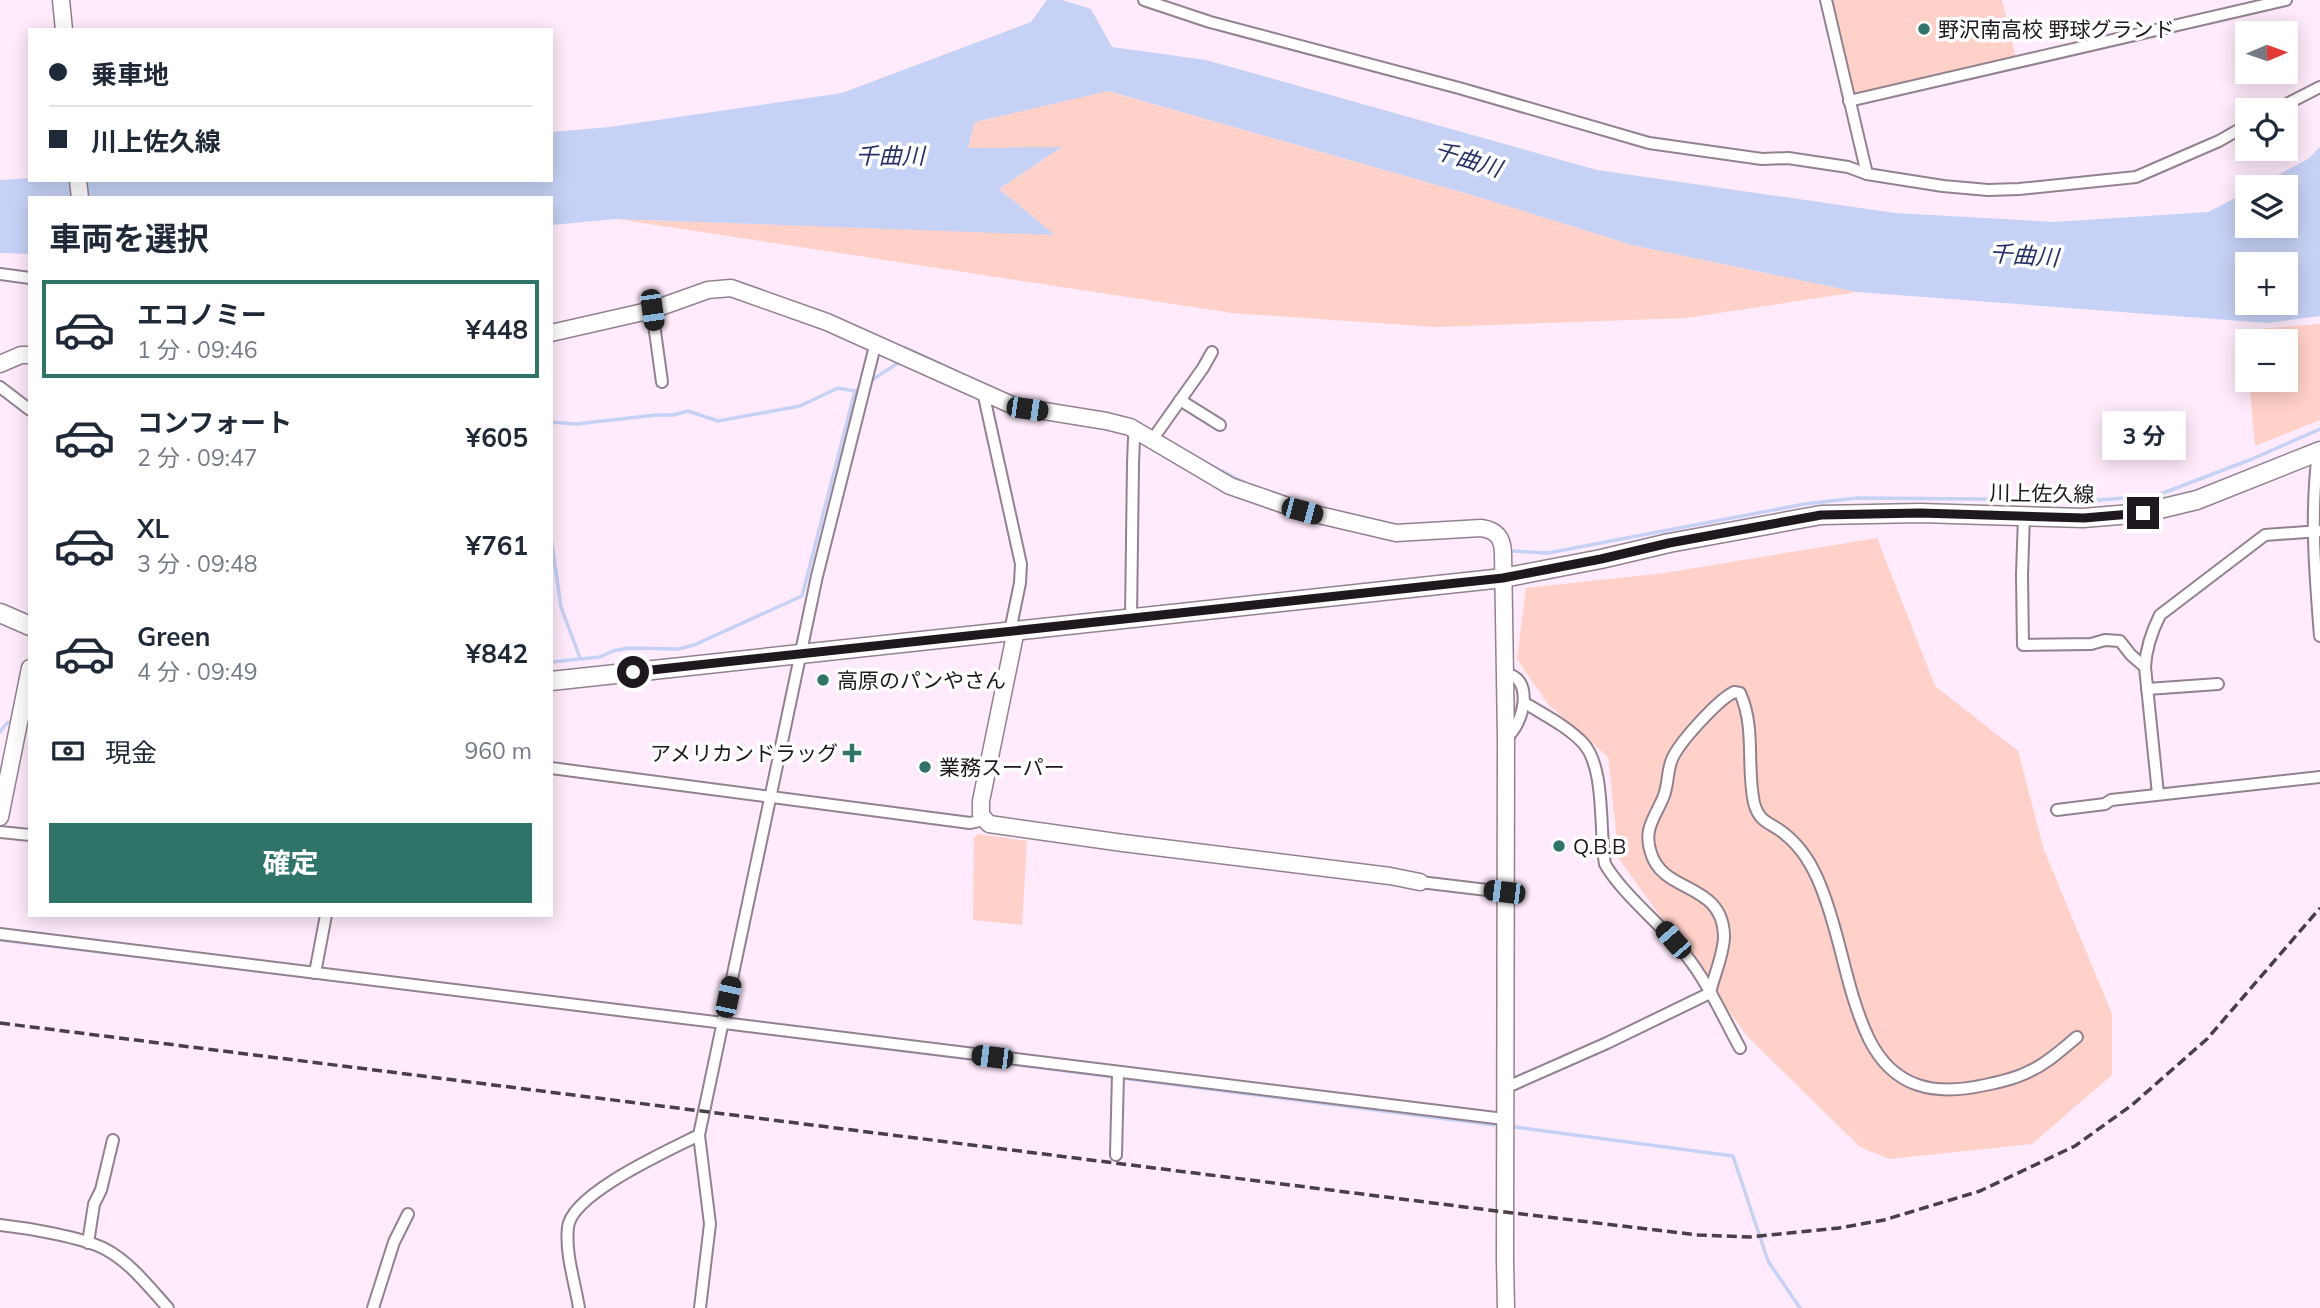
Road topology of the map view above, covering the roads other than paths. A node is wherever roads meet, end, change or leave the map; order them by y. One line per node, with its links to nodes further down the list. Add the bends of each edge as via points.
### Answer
1 (61, 0): 6 (street)
2 (1144, 0): 11 (street, via 1649,143 1788,159)
3 (1826, 0): 9 (street)
4 (2287, 0): 5 (street)
5 (2245, 5): 9 (street)
6 (64, 24)
7 (2320, 86): 8 (street)
8 (2298, 98)
9 (1849, 101): 11 (street)
10 (2235, 131): 11 (street, via 2158,169 2112,180 1988,190)
11 (1867, 174)
12 (0, 274): 13 (street)
13 (28, 278)
14 (652, 310): 15 (street); 16 (street, via 708,290 731,288); 20 (street)
15 (553, 333)
16 (876, 342): 22 (street); 36 (street)
17 (1212, 352): 23 (street)
18 (28, 355): 19 (street)
19 (0, 364)
20 (662, 382)
21 (0, 387): 24 (street)
22 (983, 392): 26 (street, via 1014,406 1105,421); 34 (street, via 1021,564)
23 (1180, 400): 25 (street); 26 (street)
24 (28, 408)
25 (1220, 425)
26 (1145, 436): 30 (street, via 1230,486 1302,511 1396,533 1491,529 1503,547); 32 (street, via 1134,438)
27 (2319, 451): 28 (main road, 川上佐久線, via 2164,509 2084,518); 29 (street, via 2313,491)
28 (2024, 516): 30 (main road, 川上佐久線, via 1821,515); 37 (street, via 2023,645 2120,640)
29 (2316, 531): 35 (street); 37 (street, via 2264,535 2171,606 2153,630)
30 (1503, 578): 32 (main road, 川上佐久線); 38 (street)
31 (0, 613): 33 (main road)
32 (1130, 618): 34 (main road, 川上佐久線)
33 (28, 625)
34 (1013, 631): 36 (main road, 川上佐久線); 51 (street, via 981,801)
35 (2320, 636)
36 (800, 654): 40 (main road, 川上佐久線); 48 (street)
37 (2145, 667): 42 (street)
38 (1505, 674): 43 (street, via 1518,679); 44 (street)
39 (28, 678): 50 (street)
40 (553, 681)
41 (2218, 684): 42 (street)
42 (2147, 689): 47 (street)
43 (1524, 703): 44 (street, via 1513,733); 59 (street, via 1571,732 1591,754 1605,864 1687,956)
44 (1506, 738): 55 (street)
45 (553, 768): 48 (street)
46 (2320, 776): 47 (street)
47 (2158, 794): 49 (street)
48 (770, 797): 51 (street, via 970,823); 60 (street)
49 (2057, 810)
50 (0, 817)
51 (984, 820): 54 (street, via 994,825)
52 (0, 832): 53 (street)
53 (28, 835)
54 (1420, 882): 55 (street)
55 (1504, 892): 64 (street)
56 (326, 917): 58 (street)
57 (0, 934): 58 (street)
58 (315, 973): 60 (street)
59 (1710, 993): 61 (street, via 1723,928 1709,899 1656,866 1648,827 1664,796 1678,749 1690,731 1734,692 1741,693 1751,731 1751,774 1758,813 1801,850 1821,887 1859,1013 1888,1066 1912,1084 1940,1091 1965,1090 2030,1072); 62 (street); 64 (street)
60 (722, 1023): 63 (street); 66 (street)
61 (2077, 1037)
62 (1740, 1048)
63 (1118, 1076): 65 (street); 68 (street)
64 (1505, 1088): 65 (street)
65 (1504, 1119): 76 (street)
66 (699, 1135): 74 (street, via 615,1179 572,1215 569,1258); 75 (street, via 710,1224)
67 (113, 1140): 71 (street)
68 (1116, 1155)
69 (408, 1214): 73 (street)
70 (0, 1225): 71 (street)
71 (88, 1243): 72 (street, via 105,1249 136,1273)
72 (168, 1308)
73 (373, 1308)
74 (579, 1308)
75 (701, 1308)
76 (1506, 1308)

